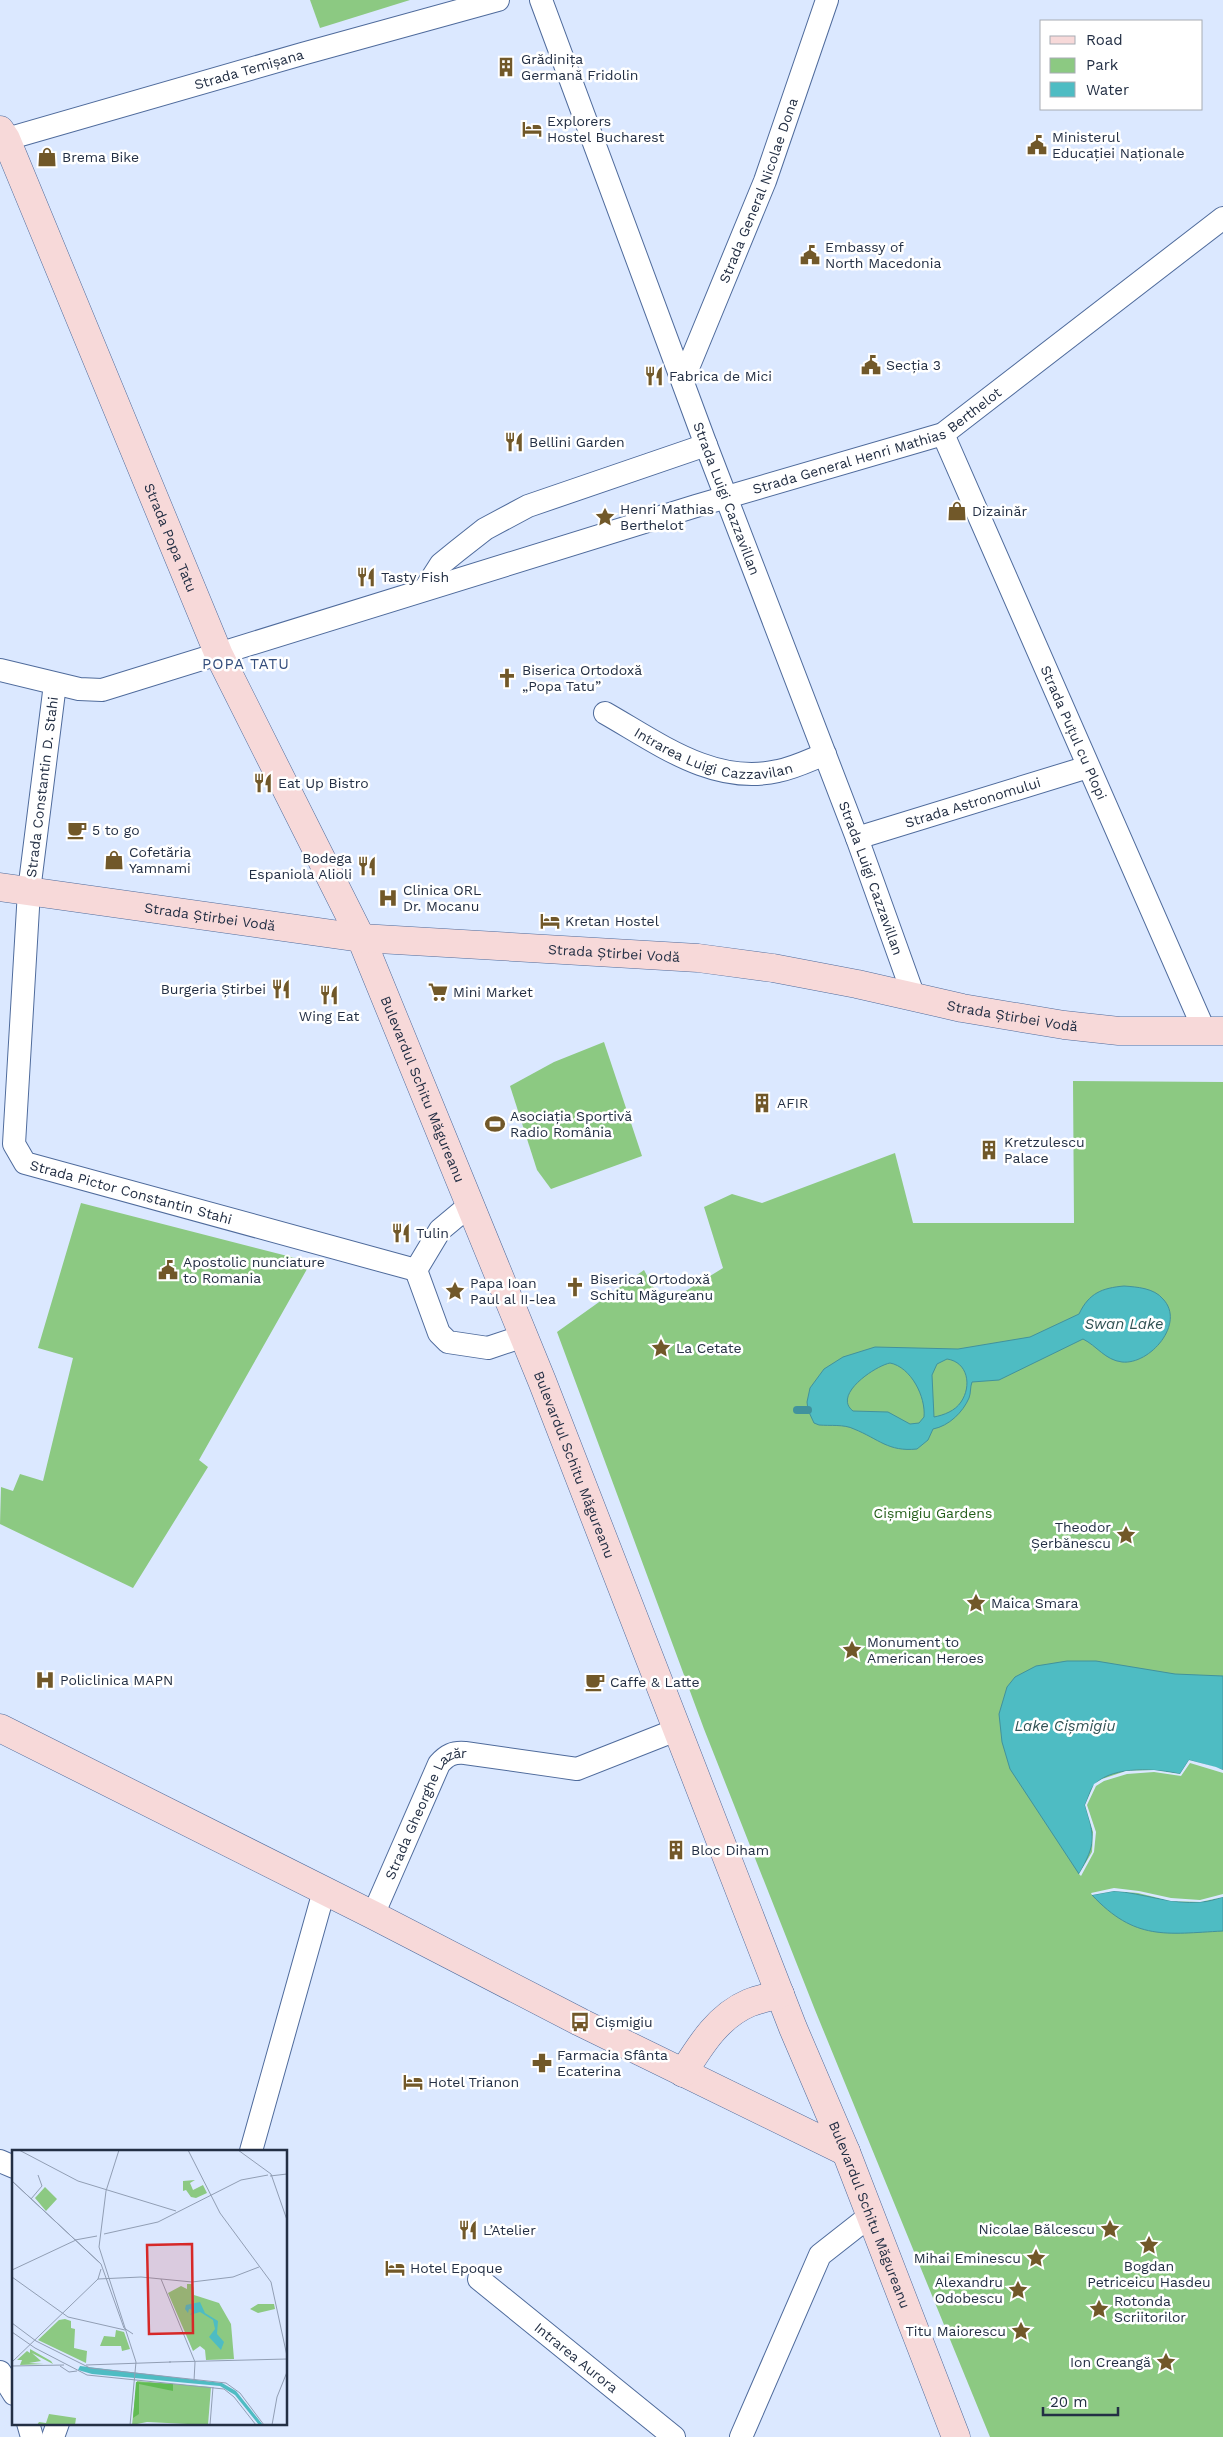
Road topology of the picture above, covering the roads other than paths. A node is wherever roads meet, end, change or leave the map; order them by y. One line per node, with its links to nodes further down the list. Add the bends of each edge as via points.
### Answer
1 (498, 0): 4 (street, Strada Temișana)
2 (541, 0): 6 (street, Strada Luigi Cazzavillan)
3 (827, 0): 6 (street, Strada General Nicolae Dona, via 765,180)
4 (2, 137): 11 (main road, Strada Popa Tatu)
5 (1223, 218): 7 (street, Strada General Henri Mathias Berthelot)
6 (683, 380): 8 (street, Strada Luigi Cazzavillan)
7 (943, 434): 9 (street, Strada General Henri Mathias Berthelot); 16 (street, Strada Puțul cu Plopi)
8 (706, 445): 9 (street, Strada Luigi Cazzavillan); 10 (street, via 528,506 485,529 457,551 441,564)
9 (726, 497): 10 (street, Strada General Henri Mathias Berthelot); 15 (street, Strada Luigi Cazzavillan)
10 (425, 589): 11 (street, Strada General Henri Mathias Berthelot)
11 (219, 655): 13 (street, Strada General Henri Mathias Berthelot, via 102,690); 20 (main road, Strada Popa Tatu)
12 (0, 670): 13 (street, Strada General Henri Mathias Berthelot)
13 (55, 684): 19 (street, Strada Constantin D. Stahi)
14 (605, 713): 15 (street, Intrarea Luigi Cazzavilan, via 694,762 724,772 743,775 780,771)
15 (825, 754): 17 (street, Strada Luigi Cazzavillan)
16 (1088, 768): 17 (street, Strada Astronomului); 22 (street, Strada Puțul cu Plopi)
17 (857, 838): 21 (street, Strada Luigi Cazzavillan)
18 (0, 887): 19 (main road, Strada Știrbei Vodă)
19 (30, 891): 20 (main road, Strada Știrbei Vodă); 24 (street, Strada Pictor Constantin Stahi, via 14,1144 25,1163)
20 (361, 938): 21 (main road, Strada Știrbei Vodă, via 698,958 773,968); 23 (main road, Bulevardul Schitu Măgureanu)
21 (914, 997): 22 (main road, Strada Știrbei Vodă, via 1064,1025 1118,1031)
22 (1214, 1031)
23 (470, 1205): 24 (street, via 440,1230); 25 (main road, Bulevardul Schitu Măgureanu)
24 (416, 1270): 25 (street, via 439,1333 448,1342 488,1348)
25 (524, 1336): 27 (main road, Bulevardul Schitu Măgureanu)
26 (0, 1728): 28 (main road)
27 (676, 1730): 29 (street, Strada Gheorghe Lazăr, via 578,1769 456,1752 446,1756 439,1764); 30 (main road, Bulevardul Schitu Măgureanu)
28 (324, 1891): 29 (main road); 32 (street)
29 (373, 1915): 31 (main road)
30 (780, 1994): 31 (main road, via 750,2002 718,2024); 33 (main road, Bulevardul Schitu Măgureanu)
31 (683, 2073): 33 (main road)
32 (251, 2150)
33 (846, 2152): 36 (main road, Bulevardul Schitu Măgureanu)
34 (0, 2161): 35 (street)
35 (12, 2166)
36 (871, 2215): 45 (street, via 820,2255); 46 (main road, Bulevardul Schitu Măgureanu)
37 (479, 2280): 44 (street, Intrarea Aurora)
38 (0, 2372): 39 (street)
39 (12, 2391)
40 (28, 2424): 42 (street)
41 (58, 2424): 43 (street)
42 (32, 2437)
43 (53, 2437)
44 (674, 2437)
45 (741, 2437)
46 (956, 2437)

